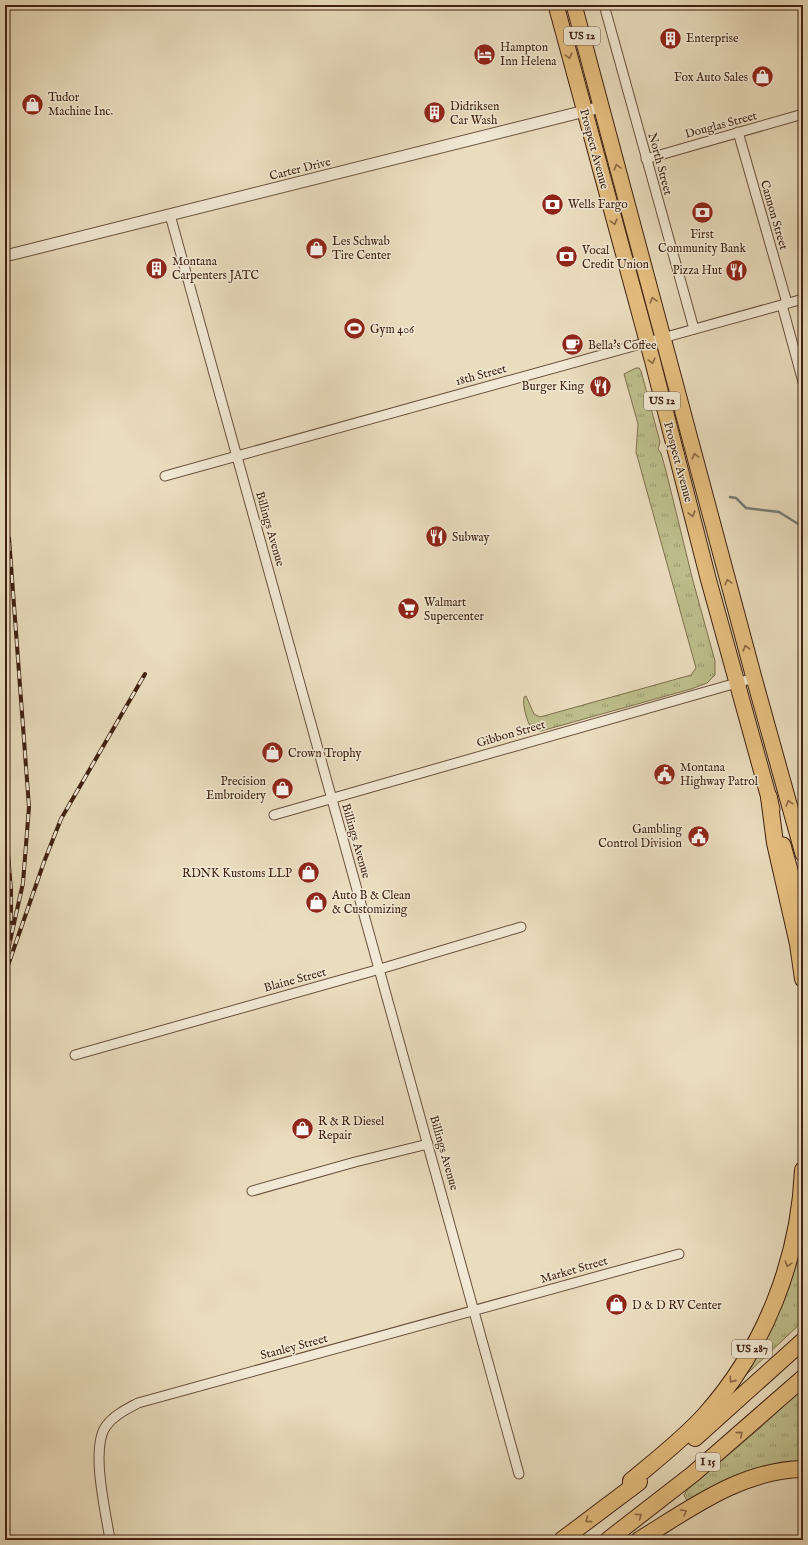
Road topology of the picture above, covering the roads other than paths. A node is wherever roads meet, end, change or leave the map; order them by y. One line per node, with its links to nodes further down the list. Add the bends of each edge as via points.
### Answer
1 (556, 5): 5 (highway, Prospect Avenue / US 12, one-way to 5)
2 (574, 5): 4 (highway, Prospect Avenue / US 12)
3 (604, 5): 8 (street, North Street)
4 (601, 107): 5 (street, Carter Drive); 14 (highway, Prospect Avenue / US 12, one-way to 4)
5 (584, 111): 9 (street, Carter Drive); 15 (highway, Prospect Avenue / US 12, one-way to 15)
6 (803, 114): 7 (street, Douglas Street)
7 (738, 132): 8 (street, Douglas Street); 12 (street, Cannon Street)
8 (646, 158): 13 (street, North Street)
9 (170, 215): 10 (street, Carter Drive); 17 (street, Billings Avenue)
10 (5, 256)
11 (803, 299): 12 (street, 18th Street)
12 (785, 304): 13 (street, 18th Street); 16 (street, Cannon Street)
13 (694, 329): 14 (street, 18th Street)
14 (663, 338): 15 (street, 18th Street); 19 (highway, Prospect Avenue / US 12, one-way to 14)
15 (647, 342): 17 (street, 18th Street); 20 (highway, Prospect Avenue / US 12, one-way to 20)
16 (803, 382)
17 (237, 455): 18 (street, 18th Street); 22 (street, Billings Avenue)
18 (165, 476)
19 (754, 678): 20 (street, Gibbon Street); 24 (highway, Prospect Avenue / US 12, one-way to 19)
20 (737, 682): 21 (highway, Prospect Avenue / US 12); 22 (street, Gibbon Street)
21 (769, 797): 25 (highway, Prospect Avenue / US 12); 28 (highway, via 775,843 798,944)
22 (332, 798): 23 (street, Gibbon Street); 27 (street, Billings Avenue)
23 (274, 815)
24 (803, 854)
25 (803, 917)
26 (521, 927): 27 (street, Blaine Street)
27 (380, 969): 29 (street, Blaine Street); 30 (street, Billings Avenue)
28 (803, 979)
29 (75, 1055)
30 (428, 1144): 32 (street); 34 (street, Billings Avenue)
31 (803, 1170): 39 (highway, US 287, one-way to 39, via 798,1220 789,1260 777,1296 758,1337 737,1373 712,1406 683,1436 631,1481)
32 (252, 1191)
33 (679, 1254): 34 (street, Market Street)
34 (475, 1310): 38 (street, Billings Avenue); 40 (street, Stanley Street, via 138,1402 120,1412 106,1426 101,1436 98,1459)
35 (803, 1341): 39 (highway, I 15, via 699,1435)
36 (803, 1378): 42 (highway, I 15, one-way to 36, via 693,1474)
37 (803, 1469): 43 (highway, one-way to 37, via 705,1499 738,1483 768,1473)
38 (519, 1474)
39 (631, 1488): 41 (highway, I 15, one-way to 41)
40 (110, 1540)
41 (562, 1540)
42 (608, 1540)
43 (639, 1540)

